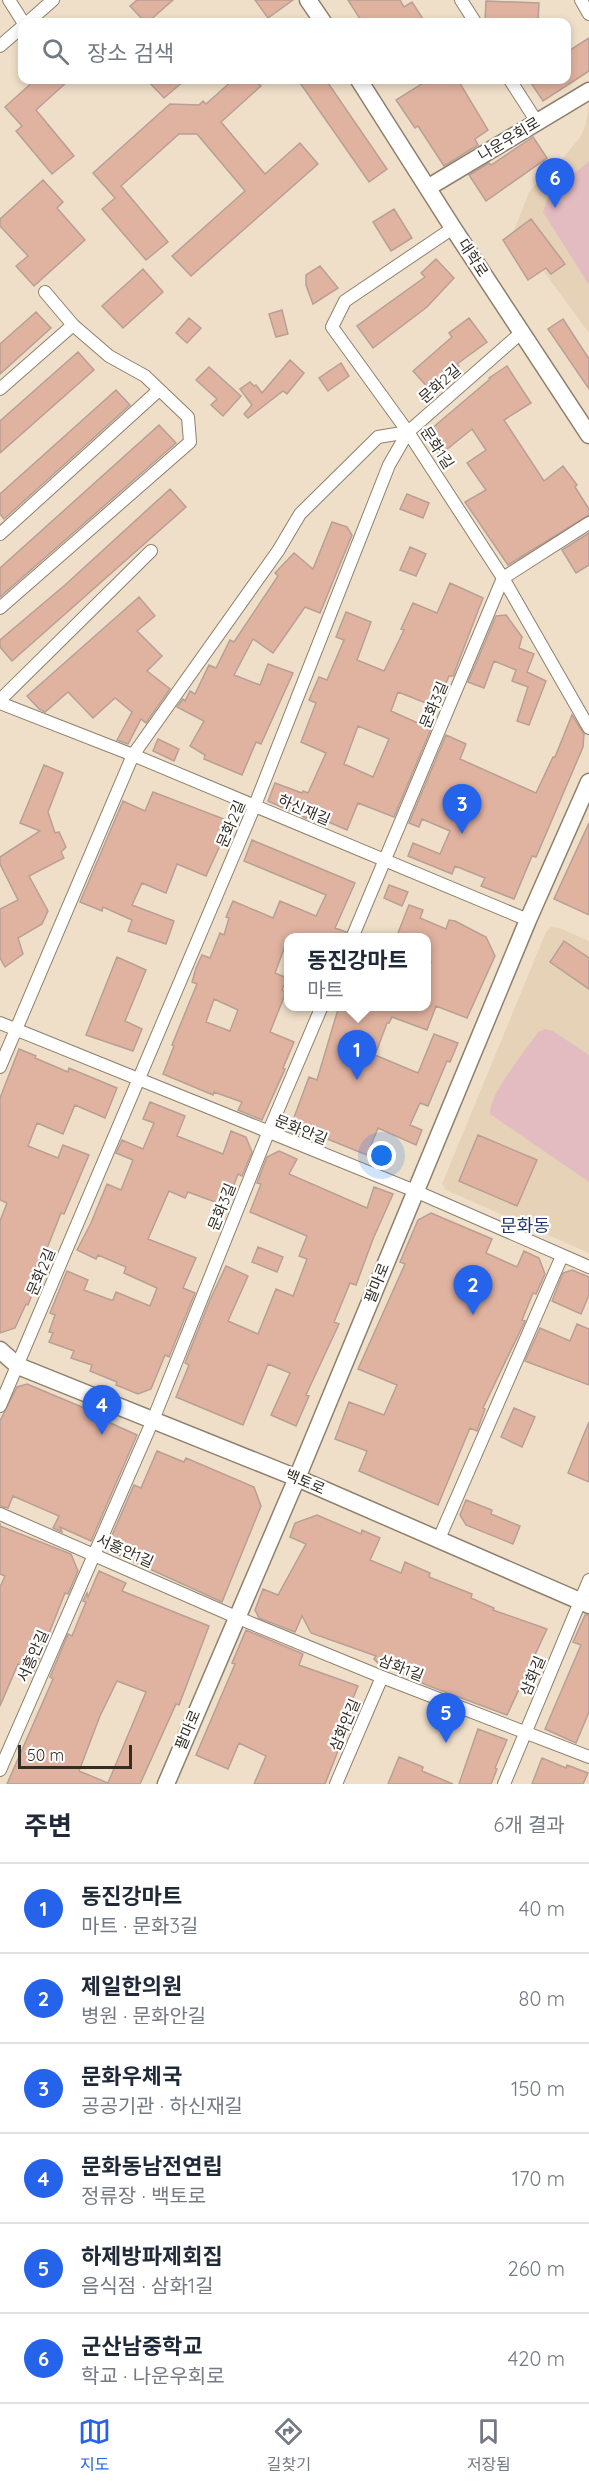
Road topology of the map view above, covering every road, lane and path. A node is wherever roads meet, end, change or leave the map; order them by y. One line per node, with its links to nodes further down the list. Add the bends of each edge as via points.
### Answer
1 (9, 0): 7 (street)
2 (53, 0): 8 (street)
3 (308, 0): 9 (street)
4 (461, 0): 10 (street)
5 (581, 0): 6 (street)
6 (589, 14)
7 (20, 18)
8 (33, 18)
9 (320, 18)
10 (472, 18)
11 (18, 30): 12 (street)
12 (0, 46)
13 (362, 84): 17 (street, 대학로)
14 (513, 84): 16 (street)
15 (589, 91): 16 (street, 나운우회로)
16 (537, 122): 17 (street, 나운우회로)
17 (429, 187): 18 (street, 대학로)
18 (453, 228): 21 (street, 대학로); 24 (street, 문화1길, via 345,301 332,327)
19 (45, 292): 20 (street)
20 (74, 325): 22 (street); 23 (street, via 109,356 145,376)
21 (522, 332): 24 (street, 문화2길); 25 (street, 대학로)
22 (0, 389)
23 (159, 390): 27 (street); 30 (street, via 188,417 190,442)
24 (408, 432): 29 (street, 문화1길); 33 (street, via 378,437 300,514 279,551); 35 (street, 문화2길, via 389,465)
25 (589, 435)
26 (589, 522): 29 (street)
27 (0, 534)
28 (151, 551): 31 (street)
29 (503, 578): 32 (street, 문화1길); 36 (street, 문화3길)
30 (0, 608)
31 (0, 702): 33 (street, 하신재길)
32 (589, 729)
33 (133, 755): 35 (street, 하신재길); 41 (street)
34 (589, 782): 37 (street, 팔마로)
35 (255, 806): 36 (street, 하신재길); 43 (street, 문화2길)
36 (384, 861): 37 (street, 하신재길); 38 (street, 문화3길)
37 (528, 920): 45 (street, 팔마로)
38 (354, 933)
39 (320, 1011): 44 (street, 문화3길)
40 (0, 1023): 41 (street, 문화안길)
41 (15, 1030): 42 (street); 43 (street, 문화안길)
42 (0, 1067)
43 (138, 1080): 44 (street, 문화안길); 49 (street, 문화2길)
44 (268, 1133): 45 (street, 문화안길); 52 (street, 문화3길)
45 (415, 1191): 46 (street, 문화안길); 53 (street, 팔마로)
46 (562, 1256): 47 (street, 문화안길); 55 (street)
47 (589, 1267)
48 (0, 1350): 49 (street, 백토로)
49 (18, 1366): 50 (street); 51 (street, 문화2길); 52 (street, 백토로)
50 (0, 1369)
51 (0, 1406)
52 (153, 1420): 53 (street, 백토로); 56 (street, 문화3길)
53 (297, 1478): 55 (street, 백토로); 59 (street, 팔마로)
54 (0, 1514): 56 (street, 서흥안1길)
55 (438, 1541): 58 (street, 백토로)
56 (94, 1554): 59 (street, 서흥안1길); 63 (street, 서흥안길)
57 (589, 1580): 58 (street, 삼화길)
58 (584, 1603): 61 (street, 삼화길)
59 (236, 1617): 60 (street, 삼화1길); 64 (street, 팔마로)
60 (382, 1677): 61 (street, 삼화1길); 65 (street, 삼화안길)
61 (526, 1732): 62 (street, 삼화1길); 66 (street, 삼화길)
62 (589, 1757)
63 (0, 1770)
64 (166, 1784)
65 (336, 1784)
66 (504, 1784)

